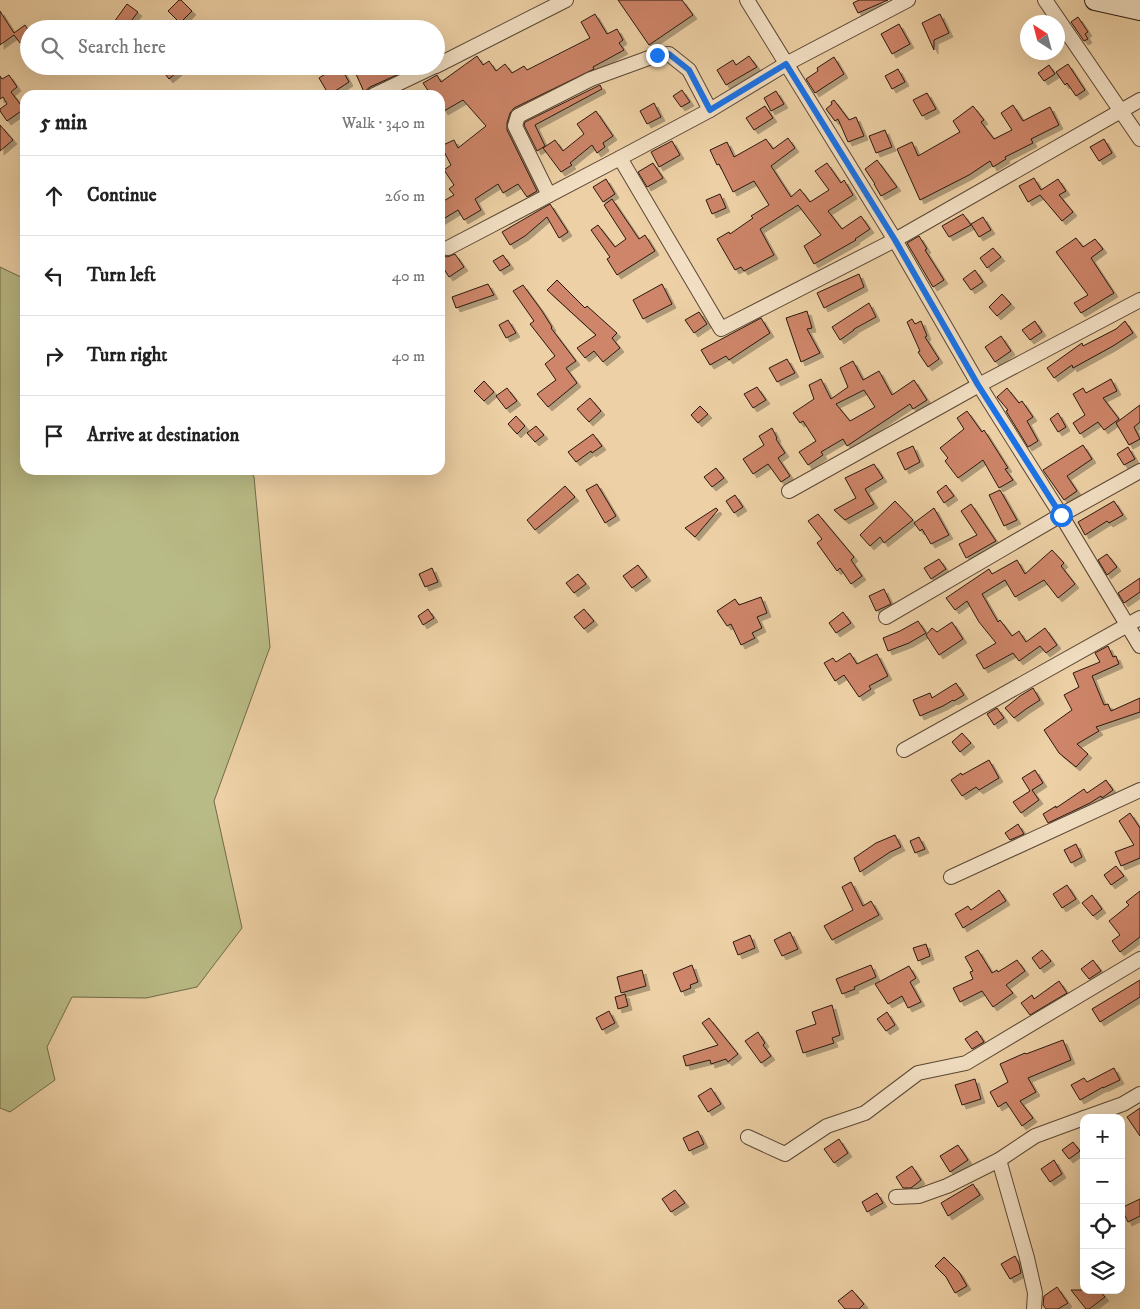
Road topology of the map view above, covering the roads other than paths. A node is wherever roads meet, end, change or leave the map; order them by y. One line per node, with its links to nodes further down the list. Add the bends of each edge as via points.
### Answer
1 (566, 0): 7 (street)
2 (747, 0): 8 (street)
3 (908, 0): 8 (street)
4 (1045, 0): 13 (street)
5 (1095, 0): 6 (main road)
6 (1140, 10)
7 (445, 61)
8 (786, 64): 12 (street); 17 (street)
9 (417, 75): 10 (street)
10 (385, 90)
11 (1140, 100): 13 (street)
12 (710, 110): 15 (street); 16 (street, via 689,70 669,54 657,55 590,79 518,116 515,126)
13 (1122, 111): 14 (street); 17 (street)
14 (1140, 139)
15 (620, 158): 16 (street); 17 (street, via 721,329)
16 (549, 195): 18 (street)
17 (895, 240): 20 (street)
18 (448, 248)
19 (1140, 300): 20 (street)
20 (978, 385): 22 (street); 23 (street)
21 (1140, 471): 23 (street)
22 (789, 491)
23 (1061, 515): 24 (street); 26 (street)
24 (886, 617)
25 (1140, 618): 26 (street)
26 (1127, 625): 27 (street); 28 (street)
27 (1140, 646)
28 (904, 750)
29 (1140, 790): 30 (street)
30 (951, 877)
31 (1140, 959): 35 (street, via 966,1063 918,1073 865,1113 827,1126 785,1154)
32 (1140, 1094): 33 (street)
33 (1095, 1114)
34 (1080, 1119): 36 (street, via 1035,1136)
35 (748, 1138)
36 (1000, 1160): 37 (street, via 919,1196); 38 (street, via 1028,1258 1035,1293)
37 (896, 1197)
38 (1034, 1309)

